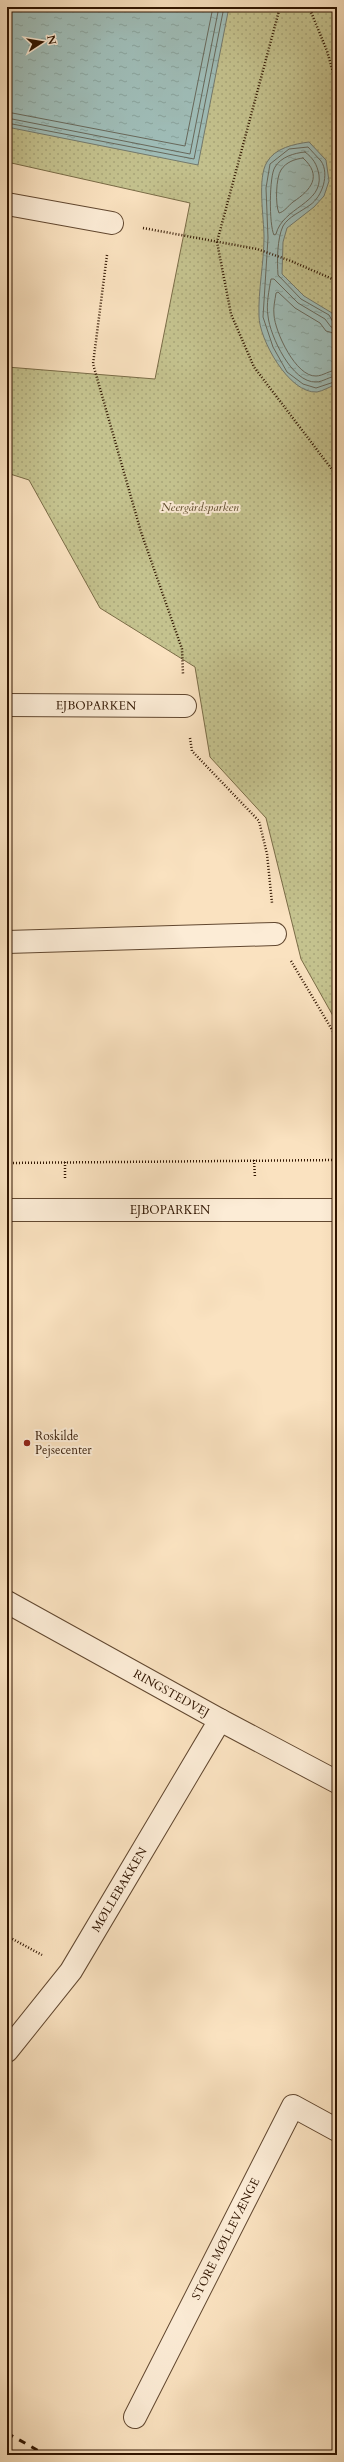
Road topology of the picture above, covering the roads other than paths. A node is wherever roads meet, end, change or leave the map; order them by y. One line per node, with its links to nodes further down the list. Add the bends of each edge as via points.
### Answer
1 (7, 204): 2 (street)
2 (112, 222)
3 (7, 704): 4 (street, EJBOPARKEN)
4 (185, 706)
5 (275, 934): 6 (street)
6 (7, 942)
7 (7, 1210): 8 (street, EJBOPARKEN)
8 (334, 1210)
9 (7, 1602): 10 (street, RINGSTEDVEJ)
10 (220, 1720): 11 (street, RINGSTEDVEJ); 12 (street, MØLLEBAKKEN, via 71,1971)
11 (337, 1782)
12 (7, 2051)
13 (337, 2130): 14 (street, STORE MØLLEVÆNGE, via 292,2106)
14 (135, 2417)

